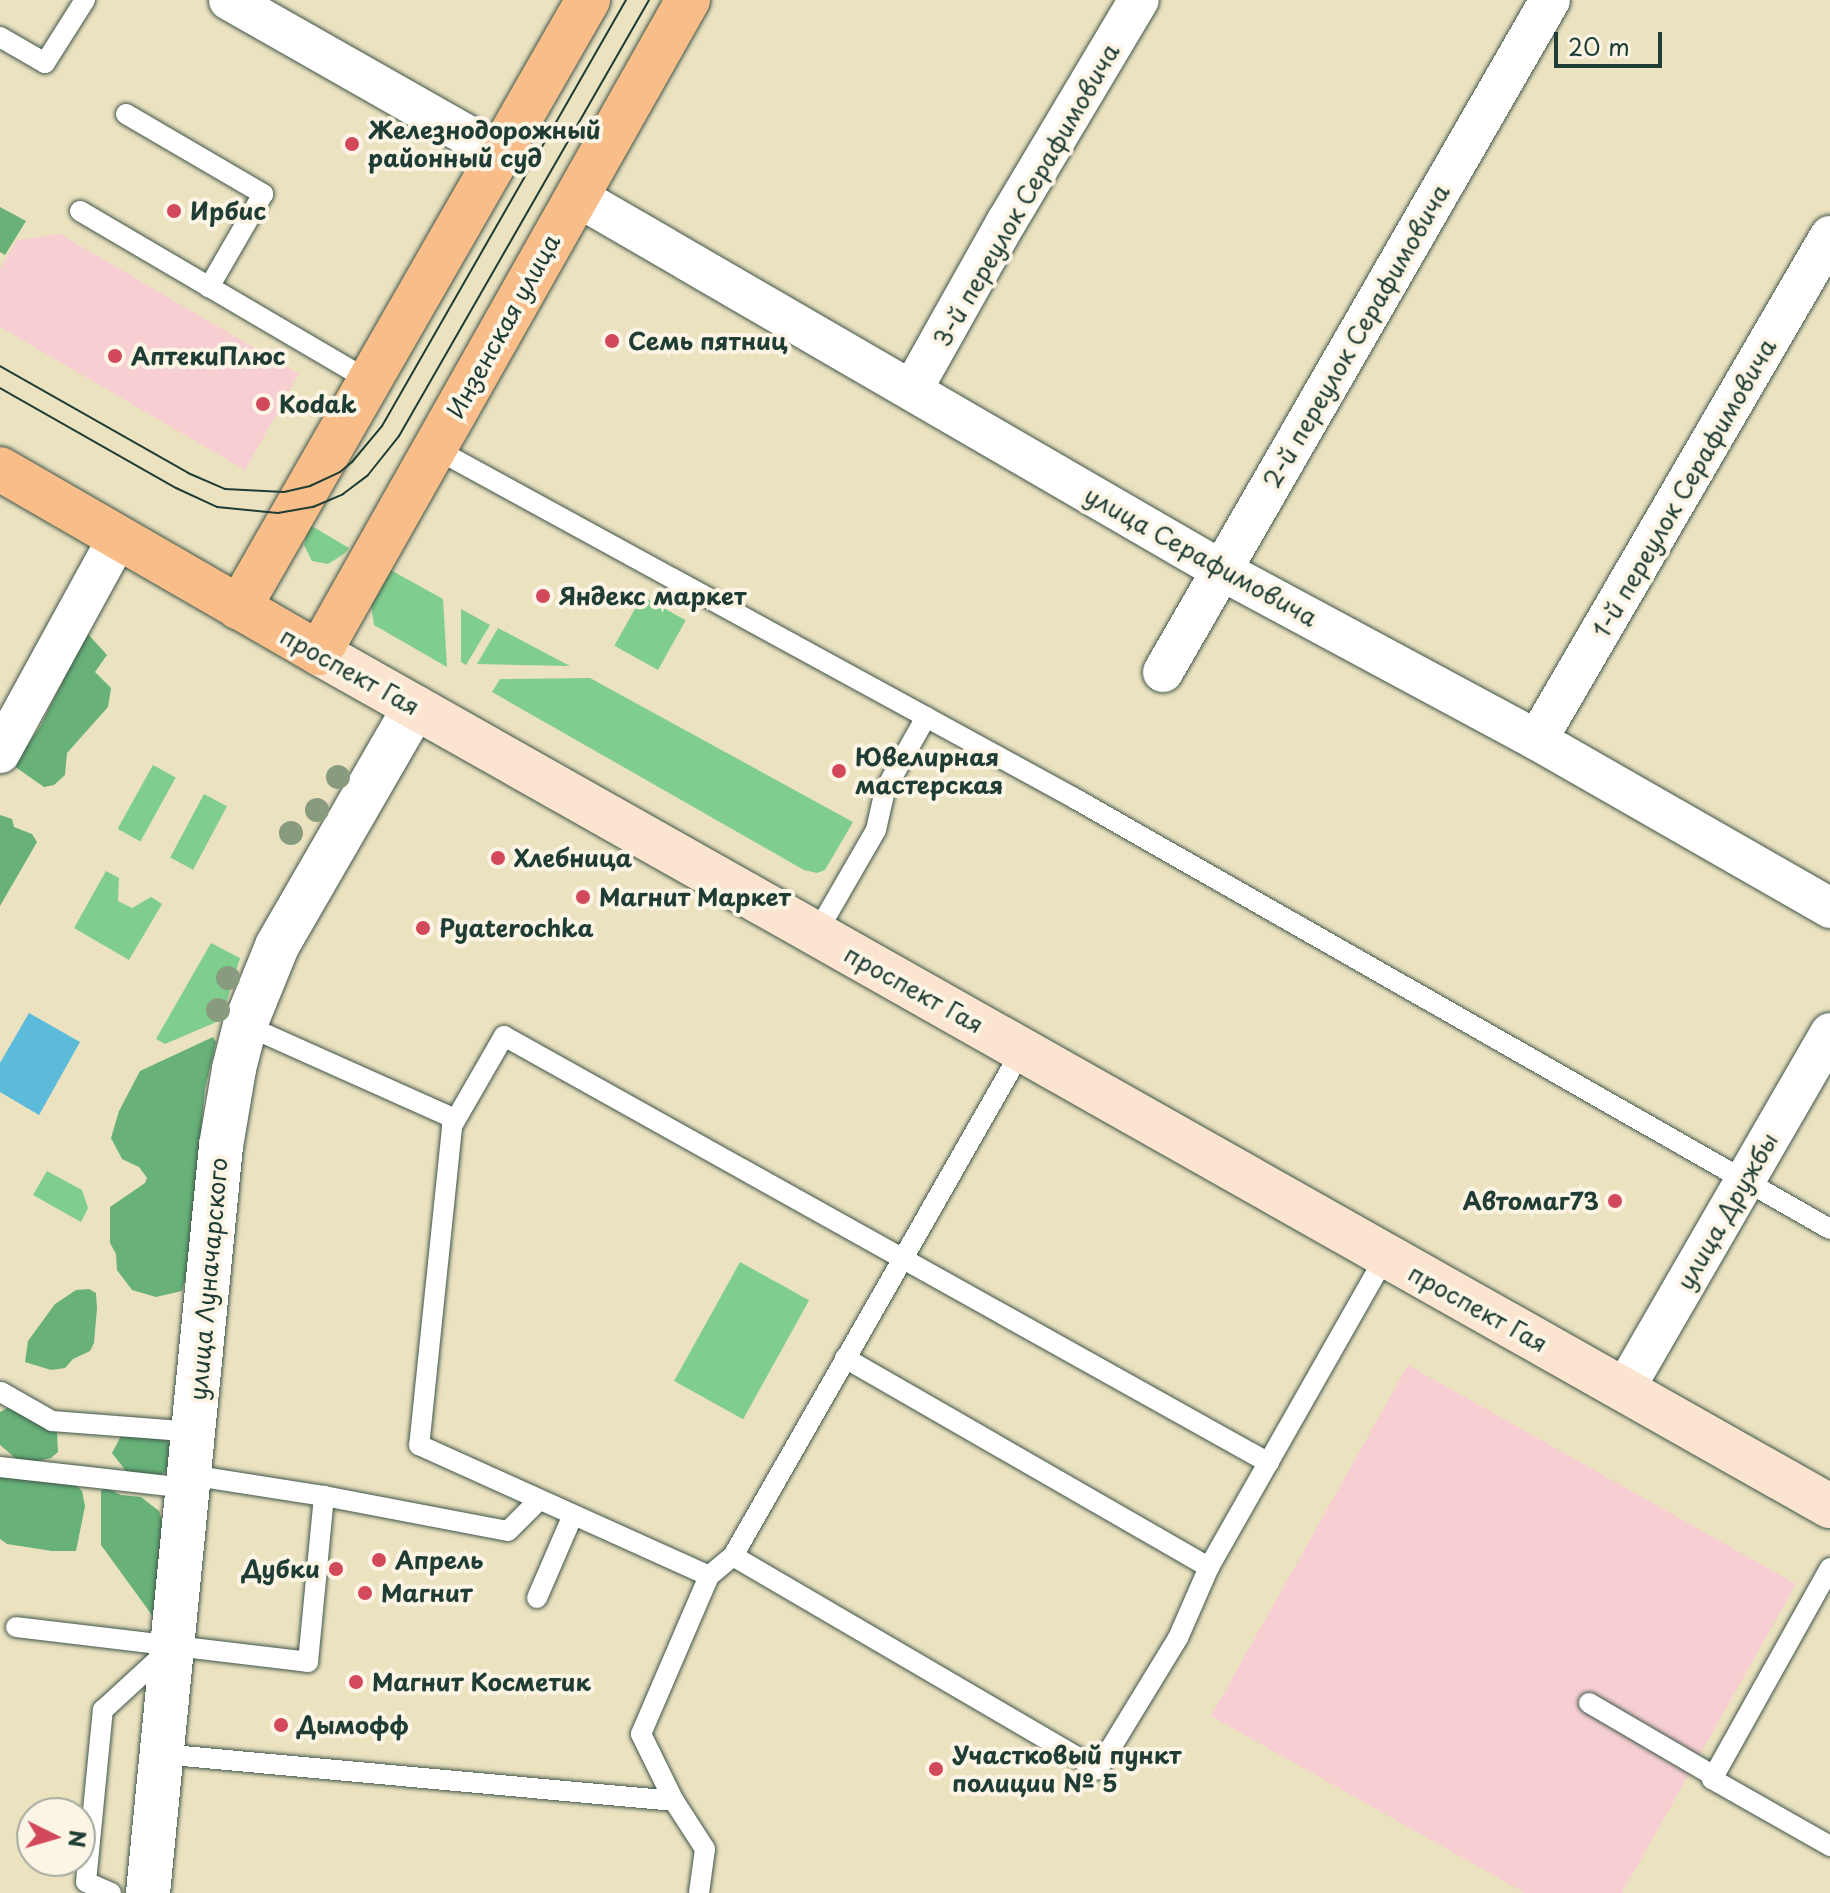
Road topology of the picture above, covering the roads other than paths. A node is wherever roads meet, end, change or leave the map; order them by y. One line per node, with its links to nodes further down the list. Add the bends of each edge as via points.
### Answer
1 (85, 0): 7 (lane, via 45,63)
2 (229, 0): 9 (street)
3 (588, 0): 9 (main road)
4 (688, 0): 10 (main road, Инзенская улица)
5 (1139, 0): 15 (street, 3-й переулок Серафимовича)
6 (1550, 0): 19 (street, 2-й переулок Серафимовича)
7 (0, 37)
8 (126, 114): 13 (lane, via 263,194)
9 (500, 154): 14 (main road)
10 (576, 196): 15 (street, улица Серафимовича); 16 (main road, Инзенская улица)
11 (80, 211): 13 (lane)
12 (1830, 236): 25 (street, 1-й переулок Серафимовича)
13 (209, 287): 14 (lane)
14 (370, 381): 20 (main road)
15 (912, 390): 19 (street, улица Серафимовича)
16 (434, 448): 21 (main road, Инзенская улица); 24 (lane)
17 (0, 469): 18 (main road, проспект Гая)
18 (119, 536): 20 (main road, проспект Гая); 26 (street)
19 (1221, 570): 22 (street, 2-й переулок Серафимовича); 25 (street, улица Серафимовича)
20 (239, 608): 21 (main road, проспект Гая)
21 (319, 653): 23 (main road, проспект Гая)
22 (1163, 672)
23 (415, 707): 28 (main road, проспект Гая); 29 (street, улица Луначарского, via 277,946)
24 (926, 717): 28 (lane, via 885,790 876,830); 33 (lane)
25 (1537, 740): 27 (street, улица Серафимовича)
26 (0, 753)
27 (1830, 908)
28 (816, 934): 31 (main road, проспект Гая)
29 (245, 1025): 32 (lane, via 453,1118); 40 (street, улица Луначарского, via 221,1146)
30 (1830, 1033): 33 (street, улица Дружбы)
31 (1022, 1050): 35 (main road, проспект Гая); 36 (lane)
32 (452, 1126): 36 (lane, via 504,1036); 45 (lane, via 419,1445)
33 (1744, 1180): 34 (lane); 38 (street, улица Дружбы)
34 (1830, 1229)
35 (1386, 1256): 38 (main road, проспект Гая); 41 (lane)
36 (902, 1258): 37 (lane); 41 (lane)
37 (845, 1358): 48 (lane); 49 (lane)
38 (1624, 1390): 46 (main road, проспект Гая)
39 (1, 1392): 40 (lane, via 52,1421)
40 (194, 1432): 43 (street, улица Луначарского)
41 (1269, 1463): 49 (lane)
42 (0, 1467): 43 (lane)
43 (189, 1481): 44 (lane); 54 (street, улица Луначарского)
44 (324, 1496): 45 (lane, via 508,1531); 54 (lane, via 308,1662)
45 (539, 1500): 47 (lane)
46 (1830, 1506)
47 (573, 1515): 51 (lane); 52 (lane)
48 (733, 1556): 49 (lane, via 1098,1769 1178,1638); 51 (lane)
49 (1209, 1567)
50 (1830, 1568): 57 (lane)
51 (709, 1576): 58 (lane, via 641,1734)
52 (537, 1598)
53 (16, 1627): 54 (lane)
54 (172, 1646): 56 (street, улица Луначарского); 60 (lane, via 103,1710 86,1882)
55 (1589, 1703): 57 (lane)
56 (161, 1754): 58 (lane); 61 (street, улица Луначарского)
57 (1714, 1776): 59 (lane)
58 (674, 1801): 62 (lane, via 705,1849)
59 (1830, 1846)
60 (111, 1893)
61 (148, 1893)
62 (699, 1893)

